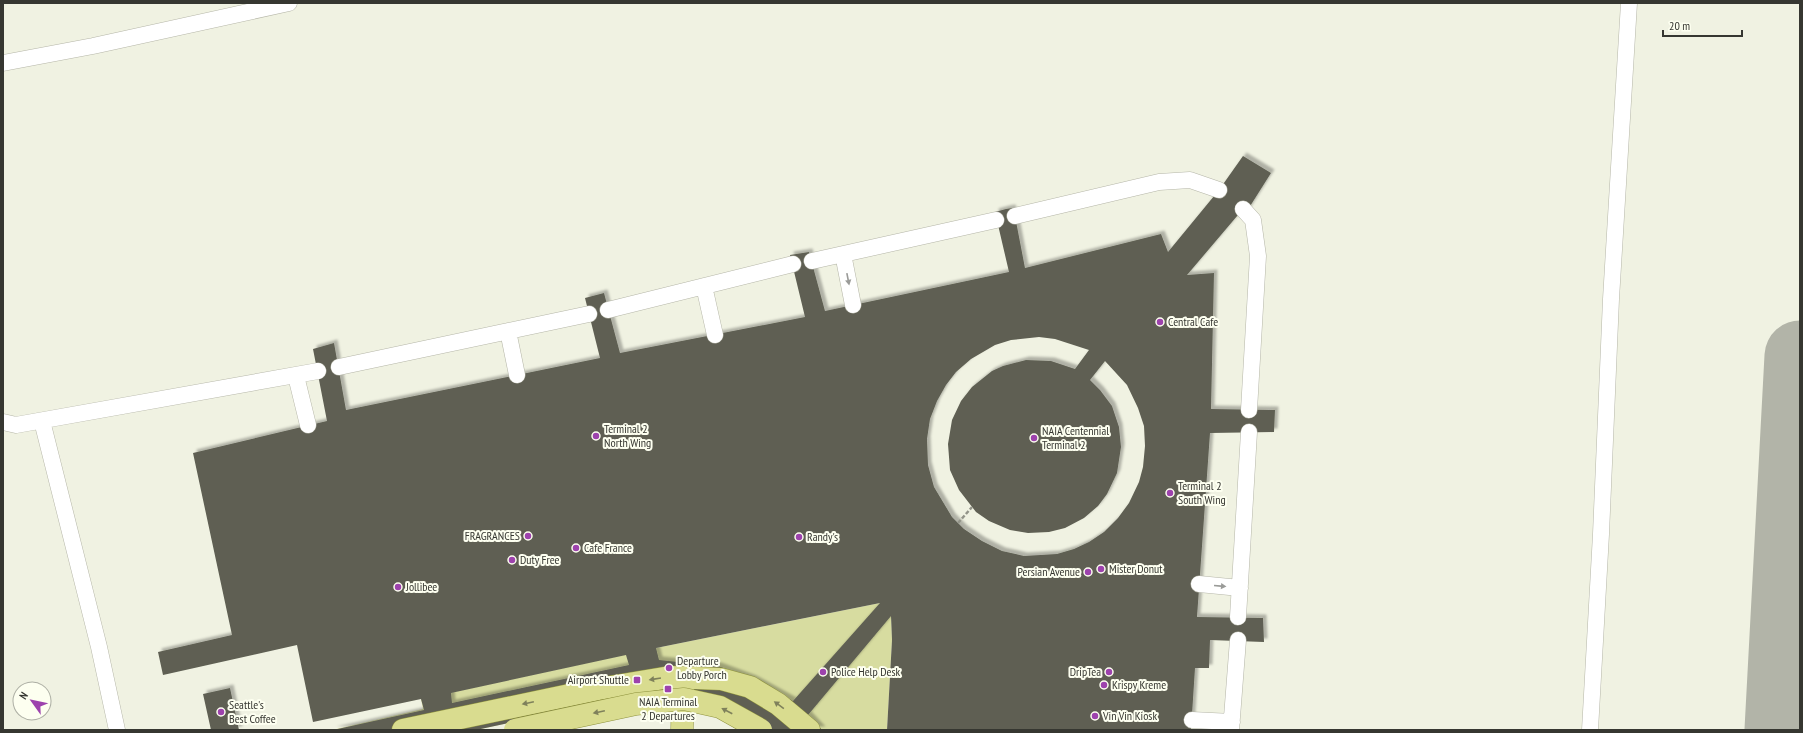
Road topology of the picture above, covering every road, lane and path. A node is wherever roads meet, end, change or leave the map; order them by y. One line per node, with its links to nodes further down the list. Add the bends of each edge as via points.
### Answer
1 (289, 3): 3 (lane)
2 (1629, 3): 41 (lane, via 1611,299)
3 (3, 63)
4 (1219, 190): 6 (lane, via 1190,180 1159,182)
5 (1243, 209): 21 (lane, via 1253,220 1258,256)
6 (1015, 216)
7 (996, 220): 8 (lane)
8 (843, 254): 9 (lane); 12 (lane, one-way to 12)
9 (812, 261)
10 (793, 264): 11 (lane)
11 (704, 286): 13 (lane); 16 (lane)
12 (853, 305)
13 (608, 310)
14 (589, 314): 15 (lane)
15 (508, 331): 17 (lane); 19 (lane)
16 (715, 335)
17 (339, 367)
18 (318, 371): 20 (lane)
19 (517, 375)
20 (296, 376): 22 (lane); 24 (lane)
21 (1249, 410)
22 (42, 421): 23 (lane, via 16,425); 35 (lane, via 99,647)
23 (3, 422)
24 (308, 425)
25 (1249, 432): 29 (lane)
26 (972, 507): 27 (path)
27 (958, 523)
28 (1199, 584): 29 (lane, one-way to 29)
29 (1240, 588): 30 (lane)
30 (1238, 617)
31 (1238, 640): 34 (lane)
32 (684, 677): 36 (main road, one-way to 36, via 598,689); 38 (main road); 40 (main road, one-way to 32, via 778,704 750,687 721,679)
33 (1192, 720): 34 (lane)
34 (1232, 726)
35 (117, 730)
36 (403, 730)
37 (515, 730): 39 (main road, one-way to 37, bridge, via 720,707 684,700 636,704)
38 (682, 730)
39 (761, 730)
40 (809, 730)
41 (1590, 730)

